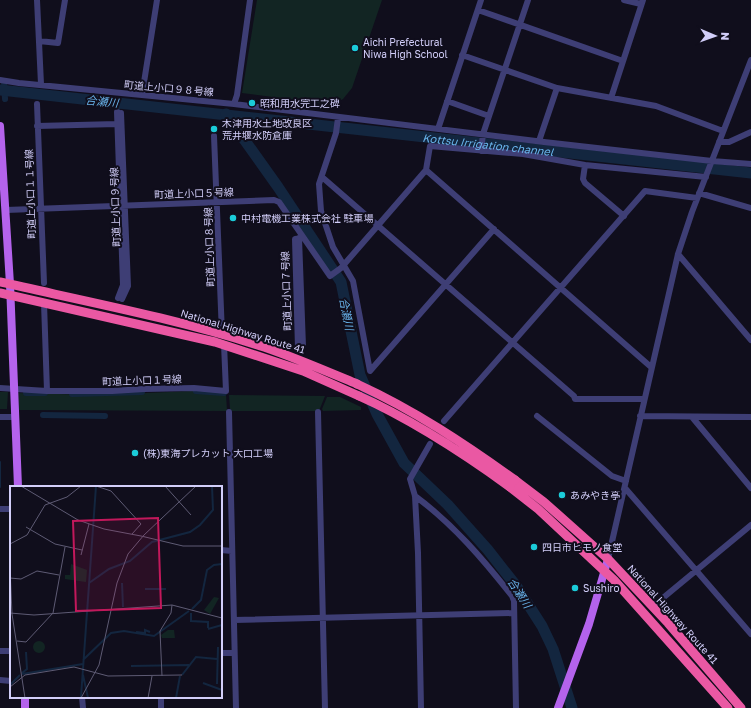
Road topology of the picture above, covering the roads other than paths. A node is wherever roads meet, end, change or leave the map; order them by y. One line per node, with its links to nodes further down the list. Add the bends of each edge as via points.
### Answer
1 (37, 0): 11 (street)
2 (65, 0): 11 (street, via 58,44)
3 (157, 0): 19 (street)
4 (250, 0): 23 (street)
5 (481, 0): 9 (street)
6 (528, 0): 10 (street)
7 (624, 0): 8 (street)
8 (642, 2): 14 (street)
9 (478, 10): 10 (street); 12 (street)
10 (521, 25): 14 (street); 15 (street)
11 (39, 42): 17 (street)
12 (462, 55): 15 (street); 21 (street)
13 (751, 60): 30 (street)
14 (623, 61): 20 (street)
15 (506, 69): 18 (street); 24 (street)
16 (0, 80): 17 (street, 町道上小口９８号線)
17 (41, 84): 19 (street, 町道上小口９８号線)
18 (558, 88): 20 (street); 34 (street)
19 (142, 95): 23 (street, 町道上小口９８号線)
20 (611, 98): 30 (street, via 656,106)
21 (447, 101): 24 (street); 29 (street)
22 (37, 104): 28 (street, 町道上小口１１号線)
23 (234, 104): 25 (street, 町道上小口９８号線)
24 (489, 116): 32 (street)
25 (337, 119): 29 (street, 町道上小口９８号線); 43 (street, via 336,131)
26 (117, 124): 28 (street); 46 (street); 46 (street, 町道上小口９号線, via 119,112)
27 (0, 126): 36 (main road)
28 (37, 126): 48 (street, 町道上小口１１号線)
29 (438, 128): 32 (street, 町道上小口９８号線)
30 (723, 131): 35 (street)
31 (751, 132): 35 (street, via 729,142)
32 (483, 134): 34 (street, 町道上小口９８号線); 37 (street)
33 (214, 136): 45 (street, 町道上小口８号線)
34 (539, 141): 38 (street, 町道上小口９８号線)
35 (719, 142): 38 (street)
36 (1, 147): 49 (main road)
37 (481, 151): 40 (street, via 523,154); 41 (street, via 430,146)
38 (712, 161): 39 (street, 町道上小口９８号線); 42 (street)
39 (751, 164)
40 (585, 165): 42 (street); 50 (street, via 585,183)
41 (426, 170): 51 (street, 町道上小口５号線); 52 (street)
42 (706, 176): 44 (street)
43 (322, 177): 51 (street); 55 (street, via 319,184 320,211)
44 (698, 195): 47 (street); 50 (street, via 644,191); 54 (street)
45 (217, 202): 46 (street, 町道上小口５号線); 53 (street, 町道上小口５号線, via 276,200); 65 (street, 町道上小口８号線)
46 (122, 206): 48 (street, 町道上小口５号線); 63 (street, via 123,285)
47 (751, 208)
48 (40, 209): 49 (street, 町道上小口５号線); 57 (street, 町道上小口１１号線)
49 (6, 210): 58 (main road)
50 (624, 216): 60 (street)
51 (379, 226): 55 (street, 町道上小口５号線); 59 (street)
52 (494, 229): 59 (street); 60 (street)
53 (300, 238): 55 (street, 町道上小口５号線, via 330,276); 69 (street, via 303,346)
54 (678, 254): 66 (street); 70 (street)
55 (342, 267): 59 (street, via 353,282 370,371)
56 (0, 282): 58 (highway, National Highway Route 41)
57 (44, 283)
58 (10, 284): 62 (main road); 65 (highway, National Highway Route 41)
59 (446, 284): 67 (street)
60 (560, 288): 67 (street); 70 (street)
61 (0, 293): 62 (highway, National Highway Route 41)
62 (10, 296): 64 (highway, National Highway Route 41); 72 (main road)
63 (120, 298)
64 (44, 303): 68 (highway, National Highway Route 41); 73 (street)
65 (222, 334): 85 (highway, National Highway Route 41, bridge, via 307,363 368,389 465,444)
66 (751, 340)
67 (513, 343): 74 (street, via 575,399); 83 (street)
68 (224, 344): 73 (street, 町道上小口１号線, via 226,391 188,388 112,392); 85 (highway, National Highway Route 41, bridge, via 303,371 365,399)
69 (298, 348)
70 (651, 367): 74 (street)
71 (0, 388): 72 (street, 町道上小口１号線)
72 (13, 388): 73 (street, 町道上小口１号線); 80 (main road)
73 (47, 391)
74 (644, 399): 78 (street)
75 (229, 412): 92 (street)
76 (318, 412): 99 (street)
77 (536, 416): 86 (street)
78 (640, 416): 81 (street); 86 (street)
79 (0, 417): 80 (street)
80 (14, 417): 87 (main road)
81 (692, 417): 82 (street); 88 (street)
82 (751, 417)
83 (444, 421)
84 (430, 444): 89 (street, via 410,479)
85 (513, 483): 93 (highway, National Highway Route 41, via 544,502); 94 (highway, National Highway Route 41)
86 (625, 484): 93 (street); 95 (street)
87 (18, 486)
88 (751, 488)
89 (415, 496): 97 (street, via 438,514 490,568 512,596); 98 (street)
90 (751, 525): 95 (street)
91 (222, 550): 92 (street)
92 (232, 551): 100 (street)
93 (608, 559): 94 (main road); 96 (highway, National Highway Route 41)
94 (605, 570): 116 (main road, via 589,624); 117 (highway, National Highway Route 41)
95 (697, 571): 96 (street); 101 (street)
96 (652, 607): 118 (highway, National Highway Route 41)
97 (514, 613): 98 (street); 115 (street)
98 (419, 615): 99 (street); 114 (street)
99 (323, 618): 100 (street); 113 (street)
100 (234, 620): 103 (street)
101 (751, 634)
102 (222, 653): 103 (street)
103 (234, 653): 112 (street)
104 (0, 680): 105 (street)
105 (10, 681)
106 (82, 698): 109 (street)
107 (161, 698): 110 (street)
108 (165, 698): 111 (street)
109 (84, 708)
110 (162, 708)
111 (166, 708)
112 (236, 708)
113 (325, 708)
114 (422, 708)
115 (516, 708)
116 (558, 708)
117 (728, 708)
118 (741, 708)

